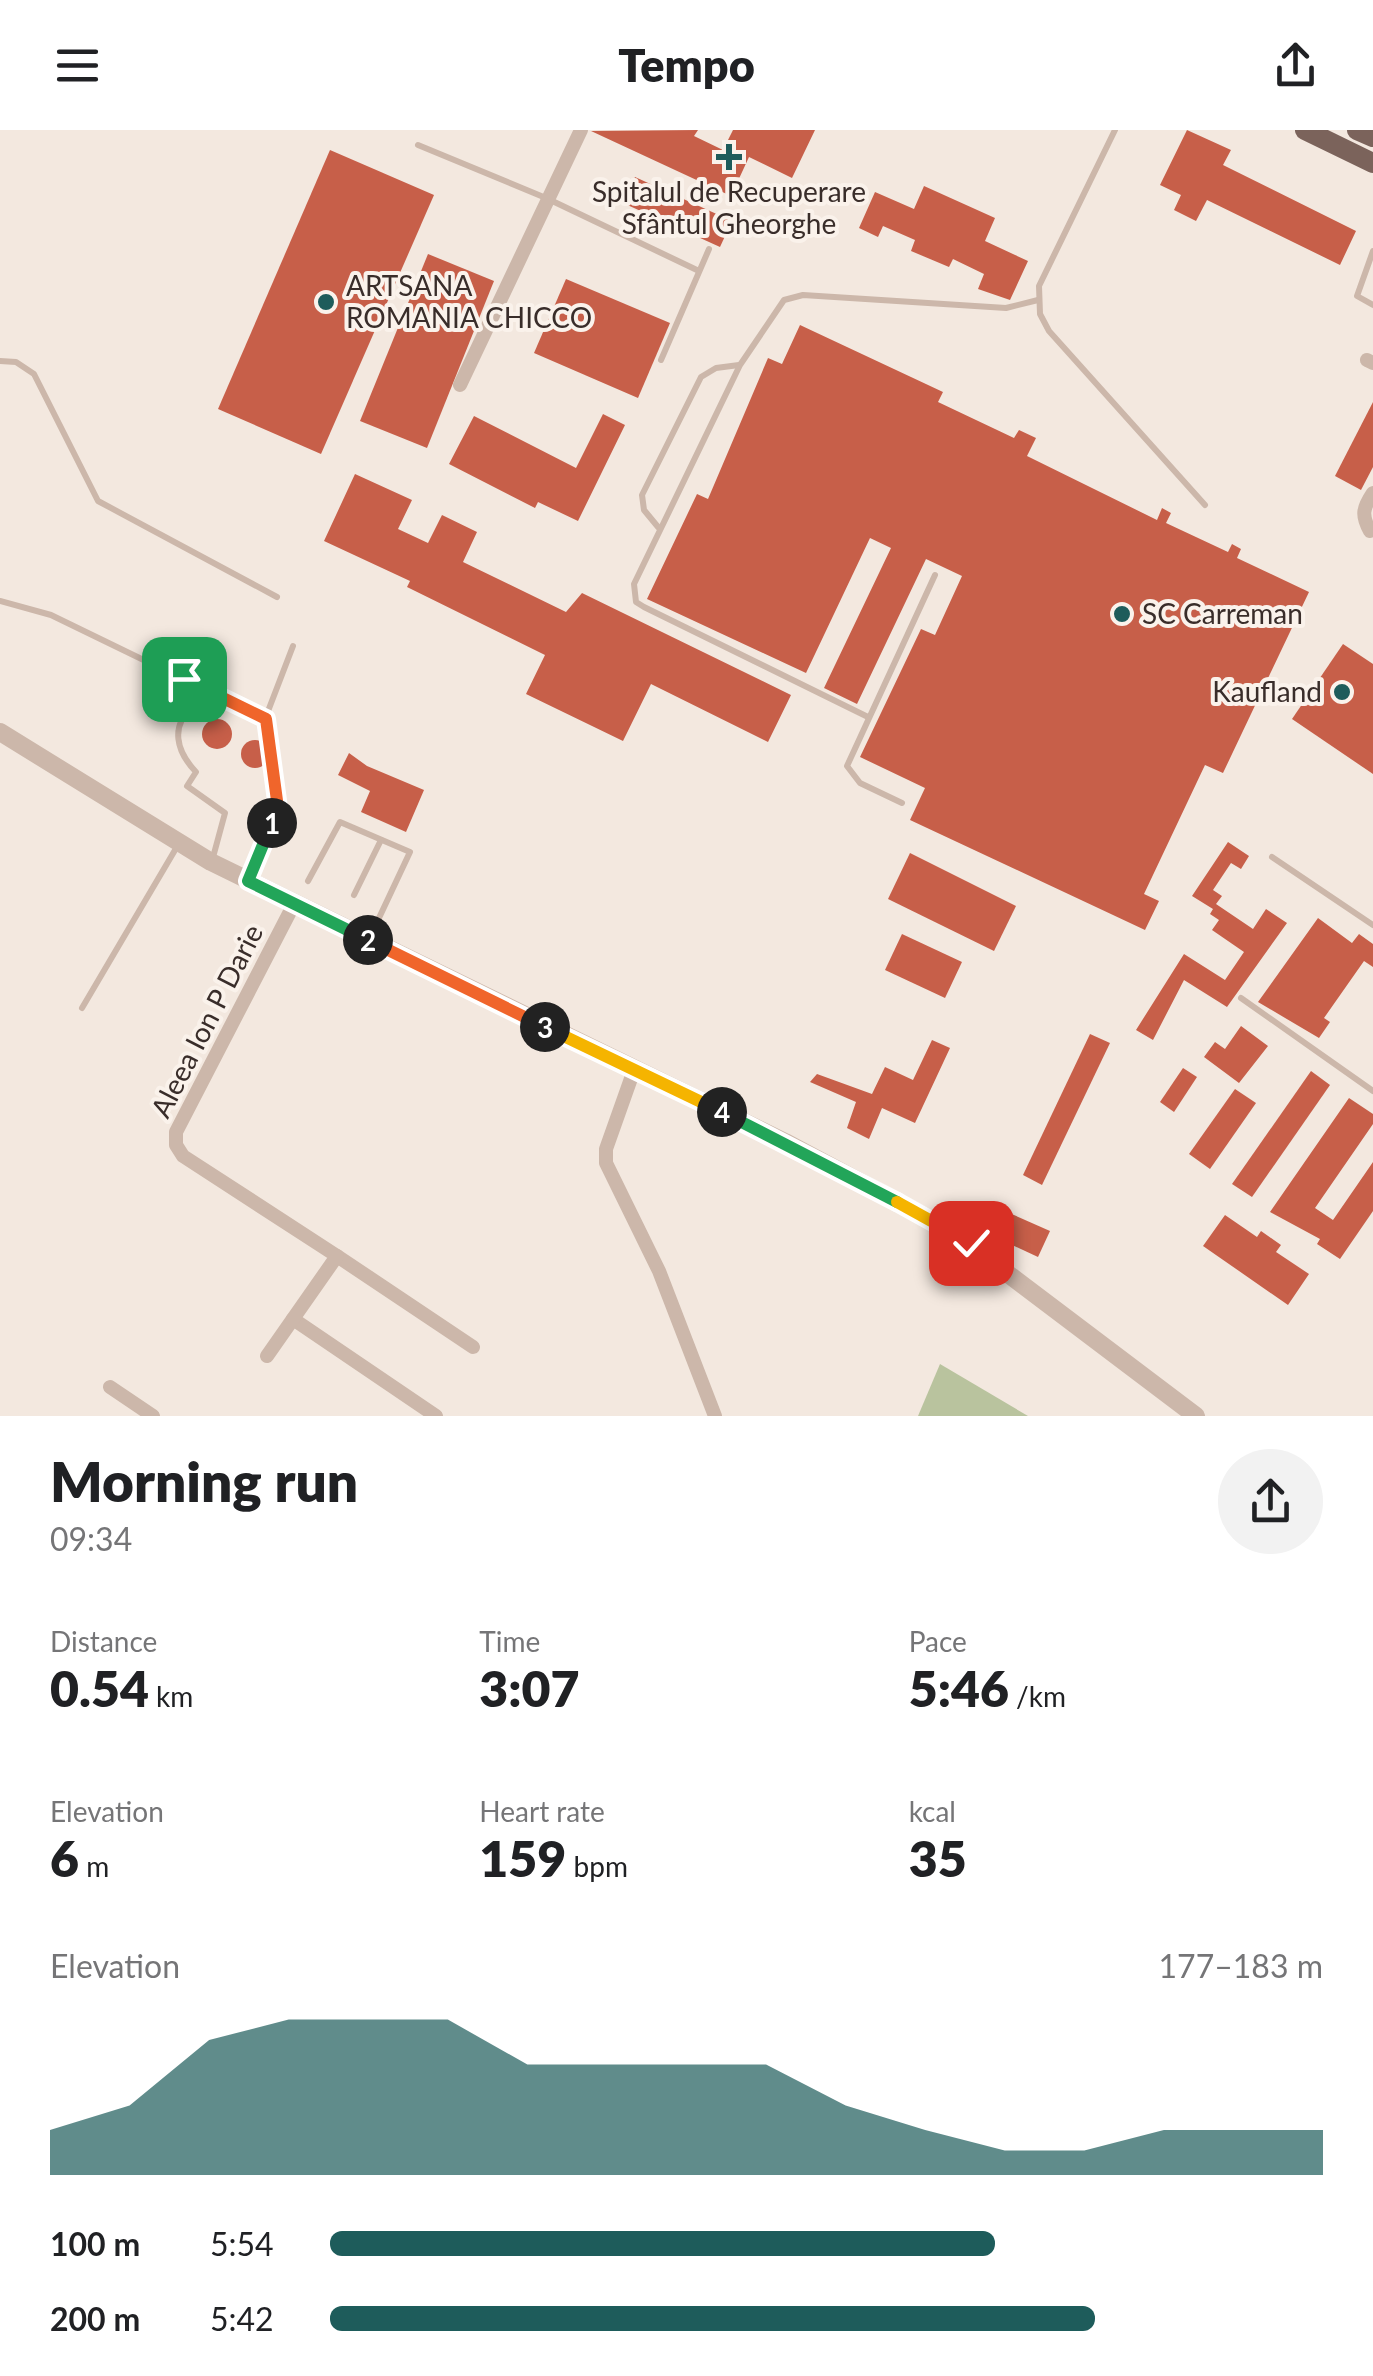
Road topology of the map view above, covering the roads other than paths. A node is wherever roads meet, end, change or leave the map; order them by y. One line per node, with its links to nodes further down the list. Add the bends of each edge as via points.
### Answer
1 (580, 130): 8 (street)
2 (1115, 130): 12 (lane)
3 (1305, 130): 7 (main road)
4 (1357, 130): 5 (main road)
5 (1373, 138)
6 (418, 145): 8 (lane)
7 (1371, 157)
8 (546, 198): 11 (lane); 17 (street)
9 (709, 249): 11 (lane)
10 (1373, 252): 13 (lane, via 1357,296)
11 (699, 271): 14 (lane)
12 (1038, 300): 16 (lane, via 1006,308 804,295 784,300 770,314); 19 (lane, via 1049,331)
13 (1373, 305)
14 (661, 360)
15 (0, 361): 23 (lane, via 34,374 98,502)
16 (740, 365): 20 (lane); 20 (lane, via 701,377 642,494 644,510)
17 (460, 385)
18 (1373, 494): 21 (street, via 1363,519)
19 (1205, 505)
20 (658, 527): 27 (lane, via 634,584 636,602)
21 (1372, 532)
22 (936, 575): 27 (lane)
23 (277, 596)
24 (0, 600): 28 (lane, via 51,615)
25 (293, 646): 28 (lane)
26 (193, 706): 34 (lane, via 180,717 177,736 182,758 196,772 187,786 226,813)
27 (868, 717): 30 (lane, via 849,756 850,776)
28 (266, 719): 35 (lane, via 278,808)
29 (0, 732): 32 (street)
30 (902, 803)
31 (380, 840): 36 (lane, via 340,822); 37 (lane); 40 (lane, via 410,852)
32 (180, 842): 34 (street); 42 (lane)
33 (1272, 856): 39 (lane)
34 (211, 862): 35 (street)
35 (248, 881): 38 (street)
36 (308, 881)
37 (354, 895)
38 (294, 904): 40 (street); 45 (street, Aleea Ion P Darie, via 176,1132 176,1145 183,1156)
39 (1373, 924)
40 (369, 941): 43 (street)
41 (1242, 998): 44 (lane)
42 (82, 1008)
43 (634, 1070): 52 (street, via 606,1164 660,1271); 53 (street, via 950,1230)
44 (1373, 1092)
45 (337, 1256): 46 (street); 47 (street)
46 (293, 1319): 48 (street); 51 (street)
47 (473, 1348)
48 (266, 1356)
49 (110, 1386): 50 (street)
50 (153, 1416)
51 (436, 1416)
52 (715, 1416)
53 (1196, 1416)

